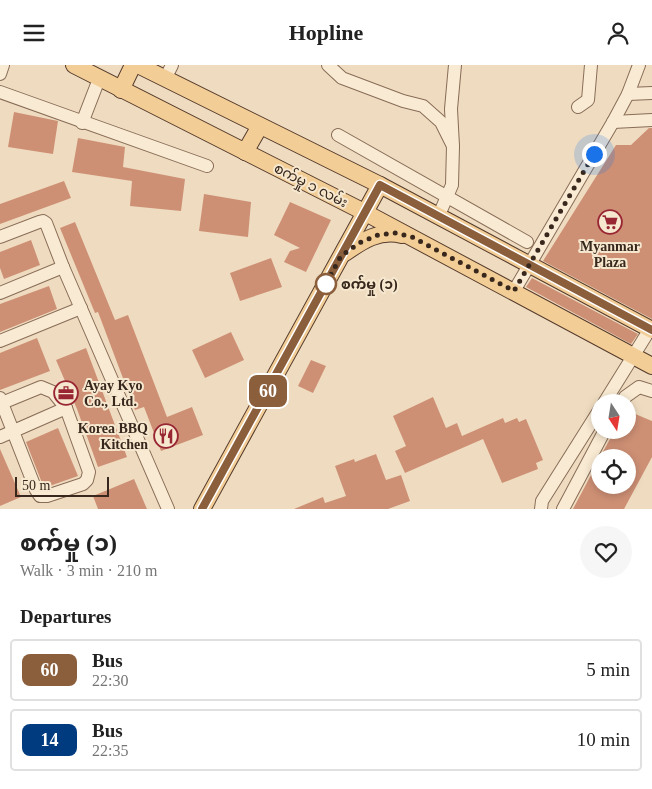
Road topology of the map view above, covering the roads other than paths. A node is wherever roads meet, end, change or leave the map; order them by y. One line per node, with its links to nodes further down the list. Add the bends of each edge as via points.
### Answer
1 (3, 65): 10 (street)
2 (74, 65): 11 (main road, စက်မှု ၁ လမ်း)
3 (133, 65): 12 (main road)
4 (138, 65): 9 (main road)
5 (328, 65): 22 (street, via 342,78 423,105 441,122)
6 (455, 65): 22 (street, via 451,109)
7 (591, 65): 16 (street, via 588,100)
8 (639, 65): 14 (street)
9 (168, 72): 20 (main road)
10 (0, 74)
11 (99, 79): 12 (main road, စက်မှု ၁ လမ်း); 19 (street)
12 (121, 90): 23 (main road, စက်မှု ၁ လမ်း)
13 (0, 92): 19 (street)
14 (628, 93): 15 (street); 18 (street)
15 (652, 93)
16 (578, 107)
17 (652, 120): 18 (street)
18 (613, 122): 33 (street)
19 (82, 123): 24 (street)
20 (260, 126): 23 (main road); 25 (main road)
21 (338, 135): 26 (street)
22 (453, 146): 26 (street, via 452,185)
23 (245, 152): 27 (main road, စက်မှု ၁ လမ်း)
24 (207, 166)
25 (380, 185): 27 (main road); 28 (main road)
26 (446, 197): 28 (street); 31 (street)
27 (364, 212): 30 (main road, စက်မှု ၁ လမ်း); 32 (main road)
28 (439, 215): 33 (main road)
29 (0, 237): 34 (street, via 43,221)
30 (412, 237): 32 (main road, via 396,233 378,235); 35 (main road, စက်မှု ၁ လမ်း)
31 (527, 242)
32 (341, 256): 52 (main road)
33 (529, 264): 35 (street); 38 (main road)
34 (63, 267): 36 (street); 37 (street)
35 (514, 291): 40 (main road, စက်မှု ၁ လမ်း)
36 (0, 293)
37 (81, 308): 39 (street); 51 (street)
38 (651, 329): 40 (street)
39 (0, 341)
40 (634, 356): 41 (main road, စက်မှု ၁ လမ်း); 43 (street)
41 (652, 365)
42 (652, 391): 44 (street, via 639,387)
43 (610, 394)
44 (629, 394)
45 (1, 401): 46 (street, via 41,387 53,392); 48 (street)
46 (66, 408): 48 (street); 48 (street, via 89,472 83,484 47,496 40,495)
47 (591, 423): 53 (street, via 542,501)
48 (14, 431): 49 (street)
49 (0, 437)
50 (600, 439): 54 (street)
51 (168, 509)
52 (202, 509)
53 (541, 509)
54 (562, 509)

